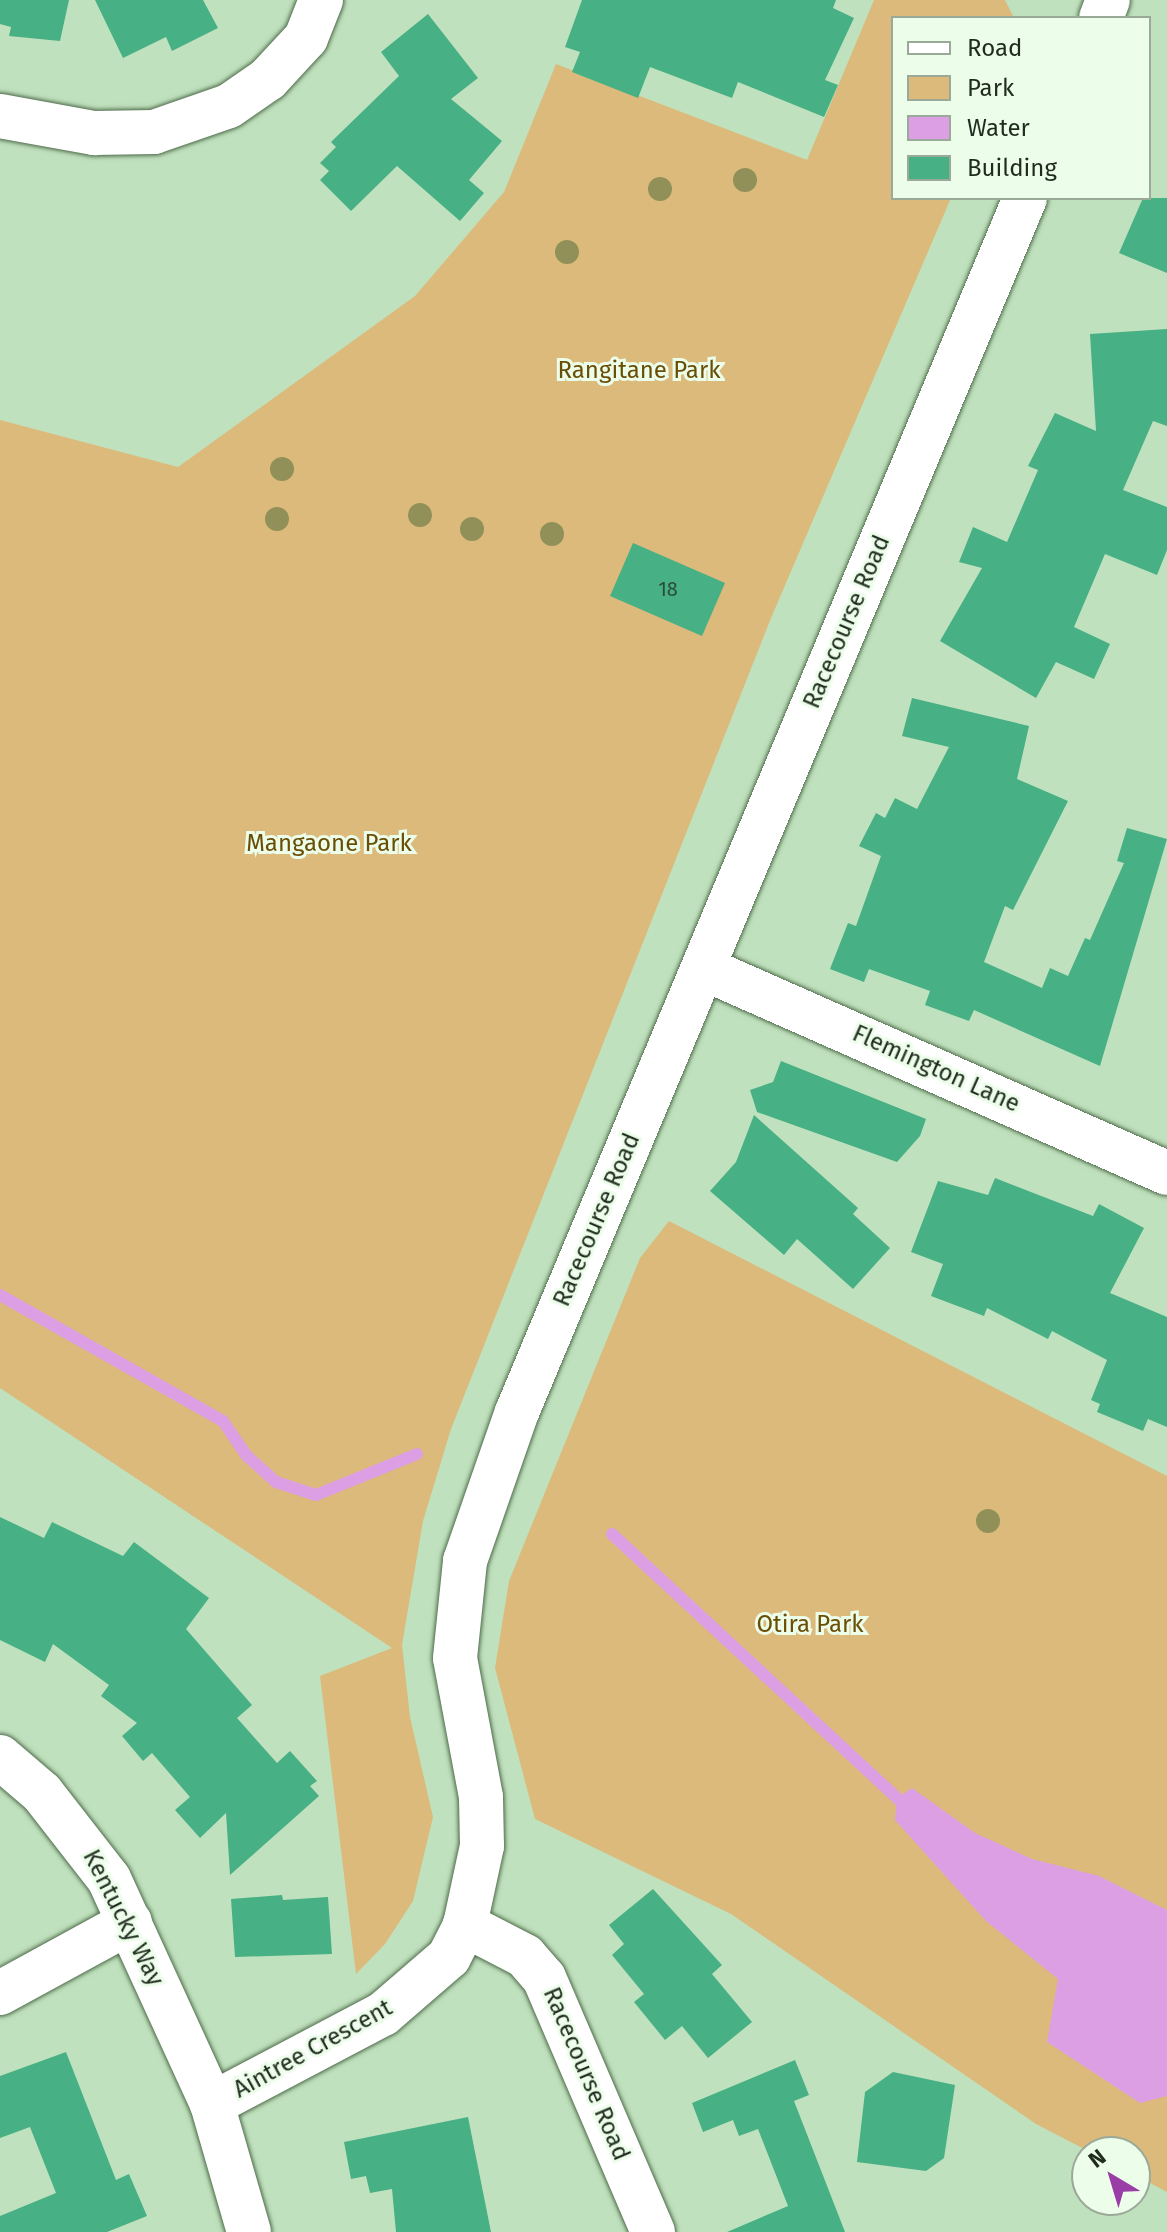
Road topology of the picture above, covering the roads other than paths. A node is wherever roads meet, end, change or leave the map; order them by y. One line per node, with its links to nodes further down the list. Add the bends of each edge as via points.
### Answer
1 (321, 0): 2 (street, via 306,38 268,79 229,106 154,132 94,133)
2 (0, 116)
3 (1024, 200): 4 (street, Racecourse Road)
4 (703, 968): 5 (street, Flemington Lane); 8 (street, Racecourse Road, via 517,1412 465,1561 455,1658 481,1797 482,1846)
5 (1167, 1173)
6 (0, 1757): 7 (street, Kentucky Way, via 82,1838)
7 (130, 1922): 9 (street); 10 (street, Kentucky Way)
8 (465, 1925): 10 (street, Aintree Crescent, via 449,1957 383,2014); 12 (street, Racecourse Road, via 525,1956 544,1978)
9 (0, 1993)
10 (212, 2104): 11 (street, Aintree Crescent)
11 (249, 2232)
12 (653, 2232)

